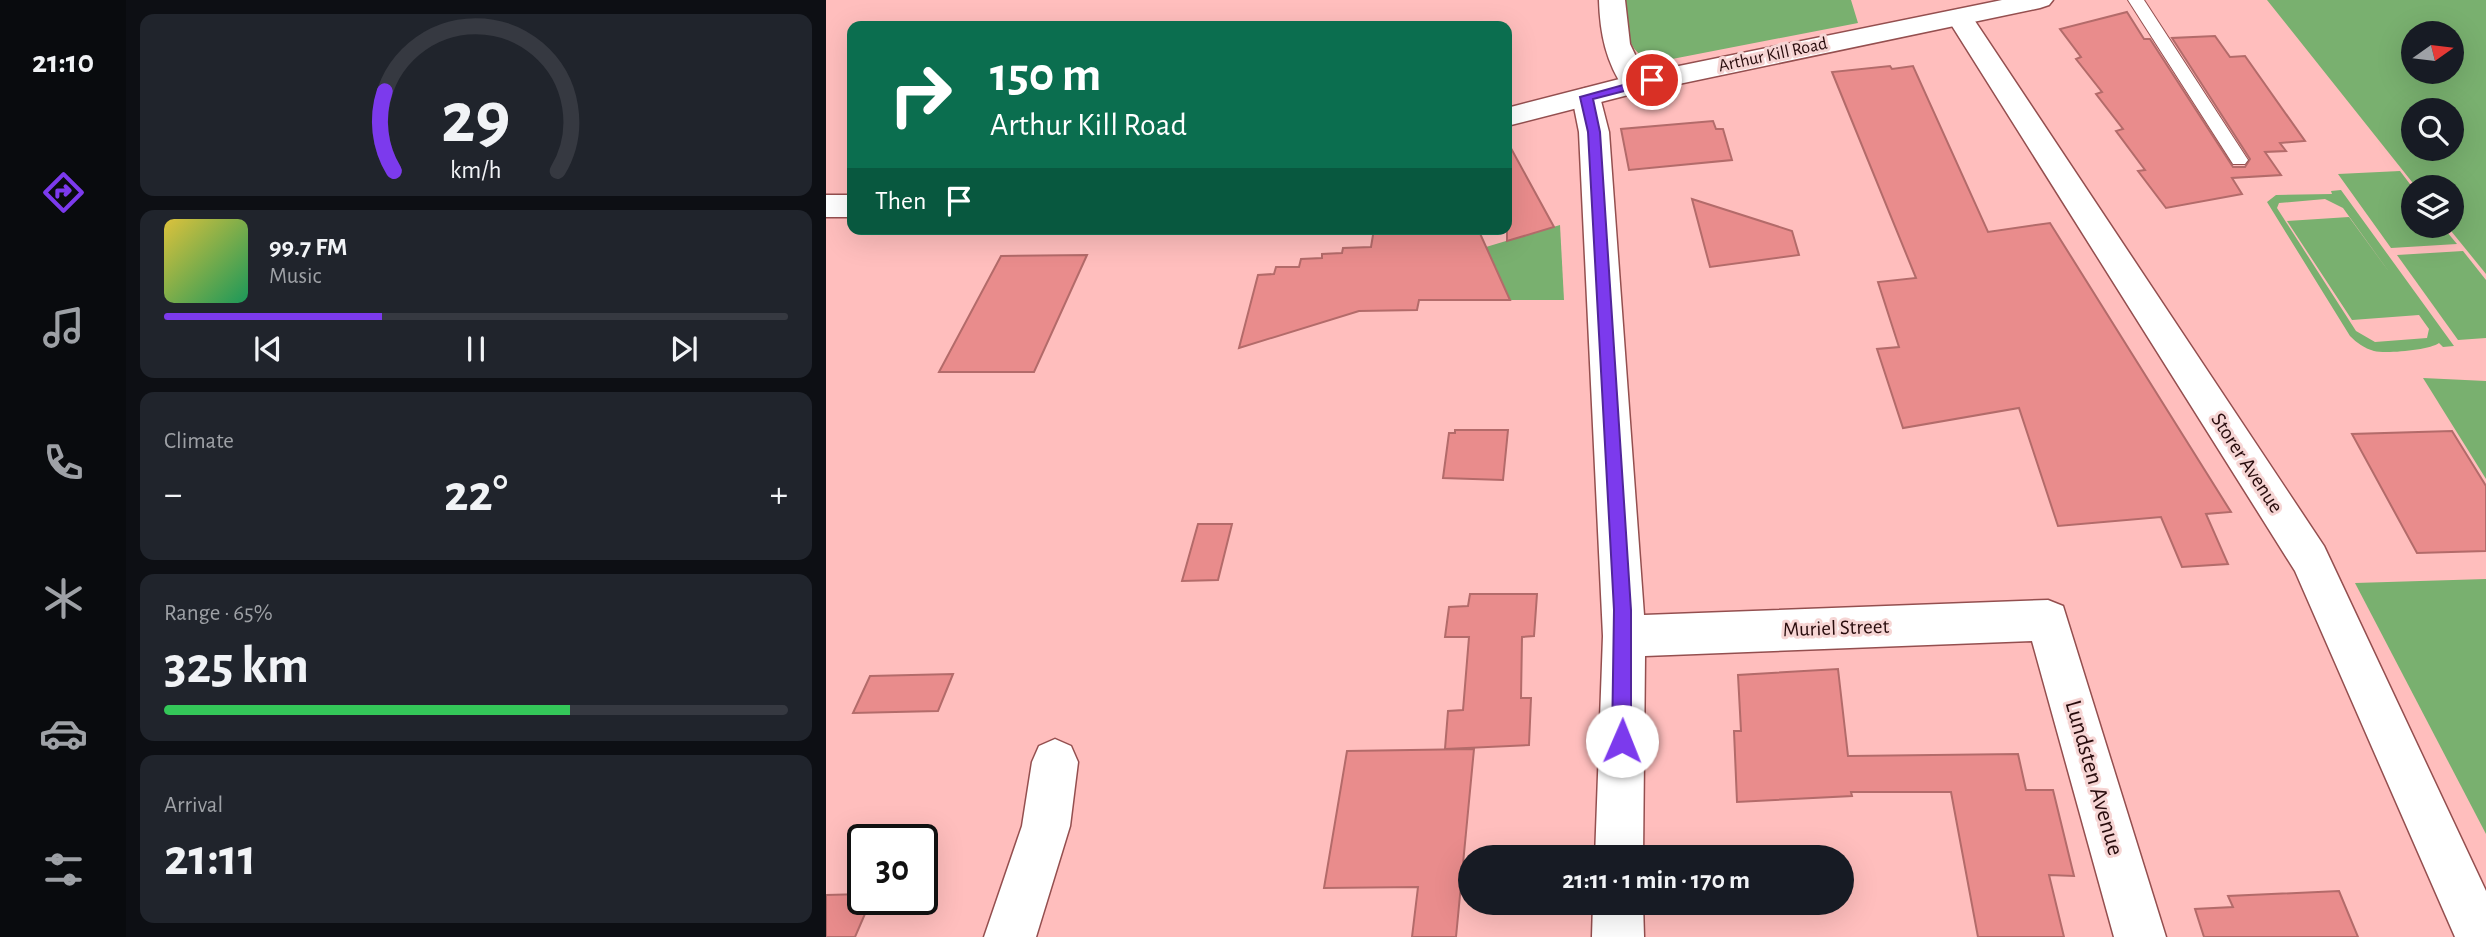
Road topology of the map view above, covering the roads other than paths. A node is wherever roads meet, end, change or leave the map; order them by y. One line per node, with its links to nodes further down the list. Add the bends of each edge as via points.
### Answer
1 (1612, 0): 5 (street, via 1612,37)
2 (2040, 0): 4 (street, Arthur Kill Road)
3 (2136, 0): 8 (lane)
4 (1960, 18): 5 (street, Arthur Kill Road); 19 (street, Storer Avenue, via 2310,559)
5 (1635, 84): 6 (street, Arthur Kill Road)
6 (1586, 97): 7 (street, Arthur Kill Road); 12 (street, via 1594,132)
7 (1512, 116)
8 (2239, 160)
9 (826, 206): 10 (street)
10 (847, 206)
11 (2048, 620): 12 (street, Muriel Street); 18 (street, Lundsten Avenue)
12 (1624, 636): 14 (street)
13 (1055, 762): 16 (street, via 1046,826)
14 (1619, 845)
15 (1618, 915): 17 (street)
16 (1010, 937)
17 (1618, 937)
18 (2140, 937)
19 (2481, 937)

